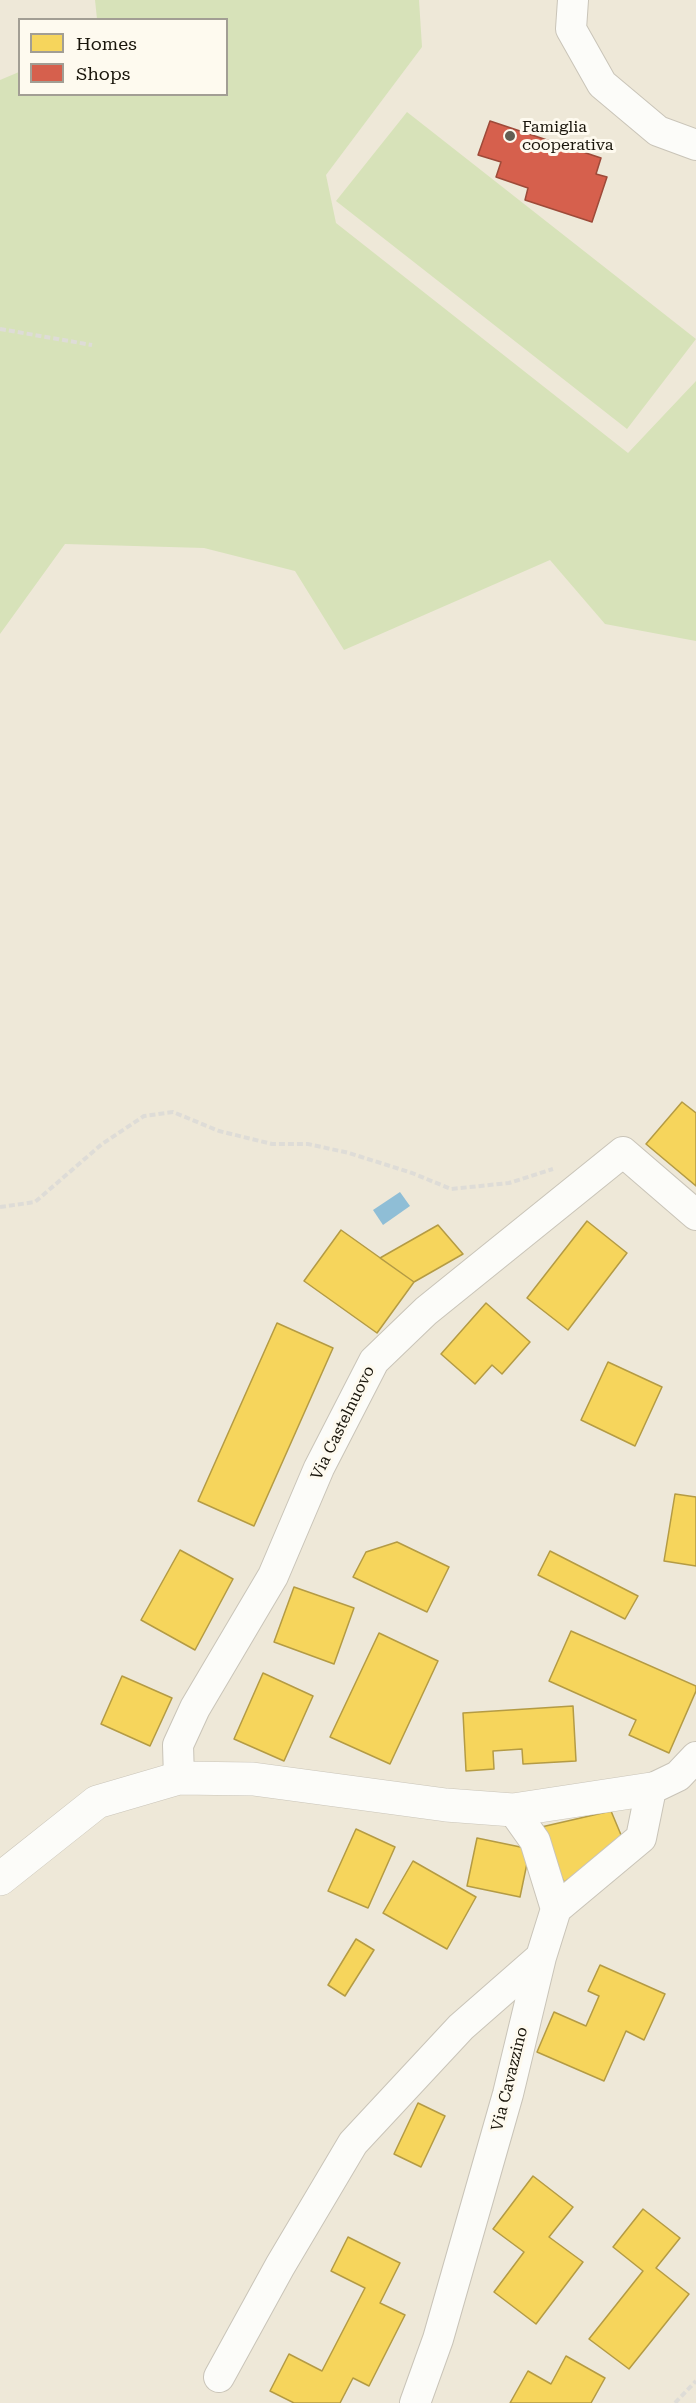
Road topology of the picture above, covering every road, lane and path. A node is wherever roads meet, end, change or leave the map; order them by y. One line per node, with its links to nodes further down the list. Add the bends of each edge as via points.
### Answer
1 (573, 0): 2 (street, via 571,29 602,84 658,131)
2 (696, 144)
3 (0, 329): 4 (path)
4 (92, 345)
5 (564, 1166): 6 (path, via 509,1183 451,1189 350,1153 308,1144 272,1144 219,1131 173,1112 144,1116 102,1144 35,1202)
6 (0, 1207)
7 (696, 1215): 9 (street, Via Castelnuovo, via 623,1152 426,1311 374,1361 319,1468 273,1576 195,1708 178,1745)
8 (696, 1757): 10 (street, via 678,1776)
9 (179, 1778): 11 (street, via 253,1779); 12 (street, via 97,1802)
10 (651, 1789): 11 (street); 13 (street, via 641,1838)
11 (513, 1810): 13 (street, via 536,1841)
12 (0, 1879)
13 (556, 1909): 14 (street, Via Cavazzino)
14 (541, 1957): 15 (street, via 461,2027 353,2143); 17 (street, Via Cavazzino, via 508,2094 438,2339)
15 (219, 2377)
16 (696, 2381): 18 (path)
17 (415, 2403)
18 (675, 2403)

